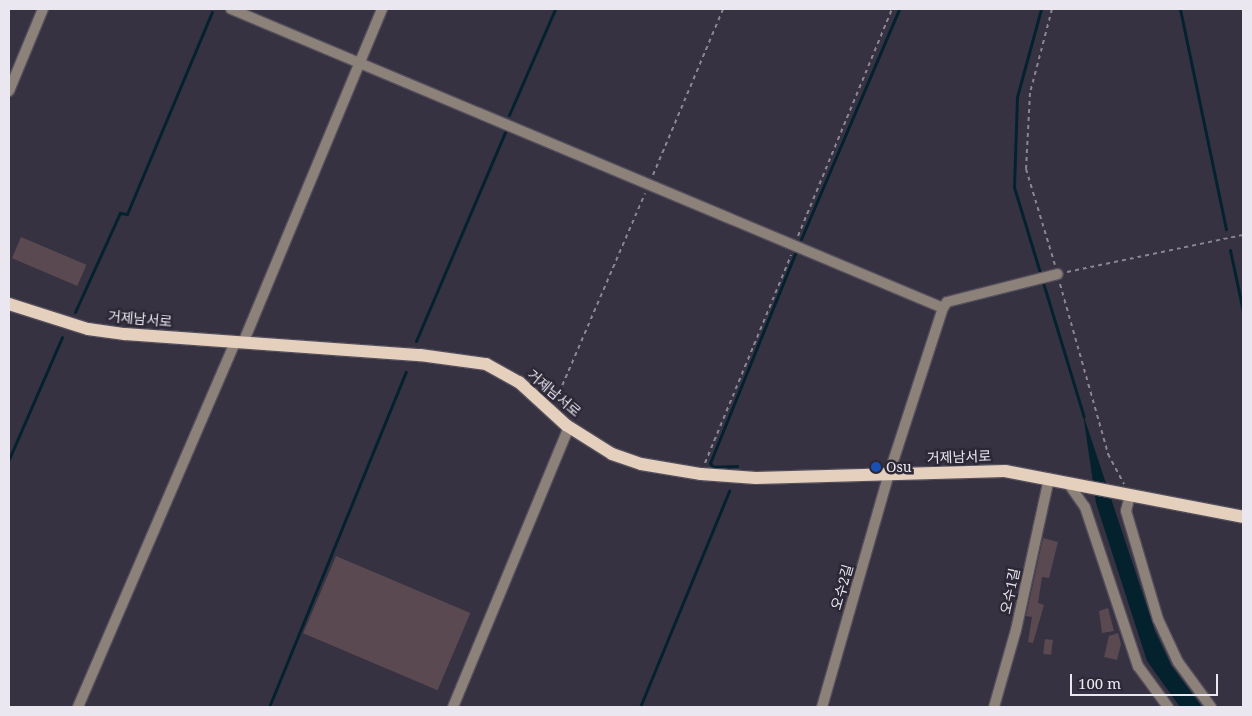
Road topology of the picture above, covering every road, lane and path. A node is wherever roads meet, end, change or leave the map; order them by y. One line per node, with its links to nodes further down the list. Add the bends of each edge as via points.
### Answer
1 (43, 9): 7 (street)
2 (231, 9): 6 (street)
3 (382, 9): 6 (street)
4 (723, 9): 8 (path)
5 (1052, 9): 10 (path, via 1030,93 1026,169)
6 (359, 63): 8 (street); 13 (street)
7 (9, 90)
8 (649, 184): 12 (street); 14 (path)
9 (1243, 235): 10 (path)
10 (1058, 274): 12 (street, via 947,302); 19 (path, via 1108,454)
11 (9, 304): 13 (main road, 거제남서로, via 88,329)
12 (943, 308): 16 (street, 오수2길)
13 (239, 342): 14 (main road, 거제남서로, via 420,355 486,364 519,382); 21 (street)
14 (551, 411): 15 (main road, 거제남서로)
15 (569, 426): 16 (main road, 거제남서로, via 612,454 641,464 700,474 756,478); 22 (street)
16 (889, 474): 17 (main road, 거제남서로, via 1005,471); 23 (street, 오수2길)
17 (1049, 479): 18 (main road, 거제남서로); 24 (street, 오수1길, via 1016,630)
18 (1073, 484): 19 (main road, 거제남서로); 25 (street, via 1085,507 1138,666)
19 (1130, 494): 20 (main road); 26 (street, via 1126,510 1158,619 1178,662)
20 (1243, 517)
21 (78, 707)
22 (453, 707)
23 (822, 707)
24 (994, 707)
25 (1168, 707)
26 (1211, 707)

